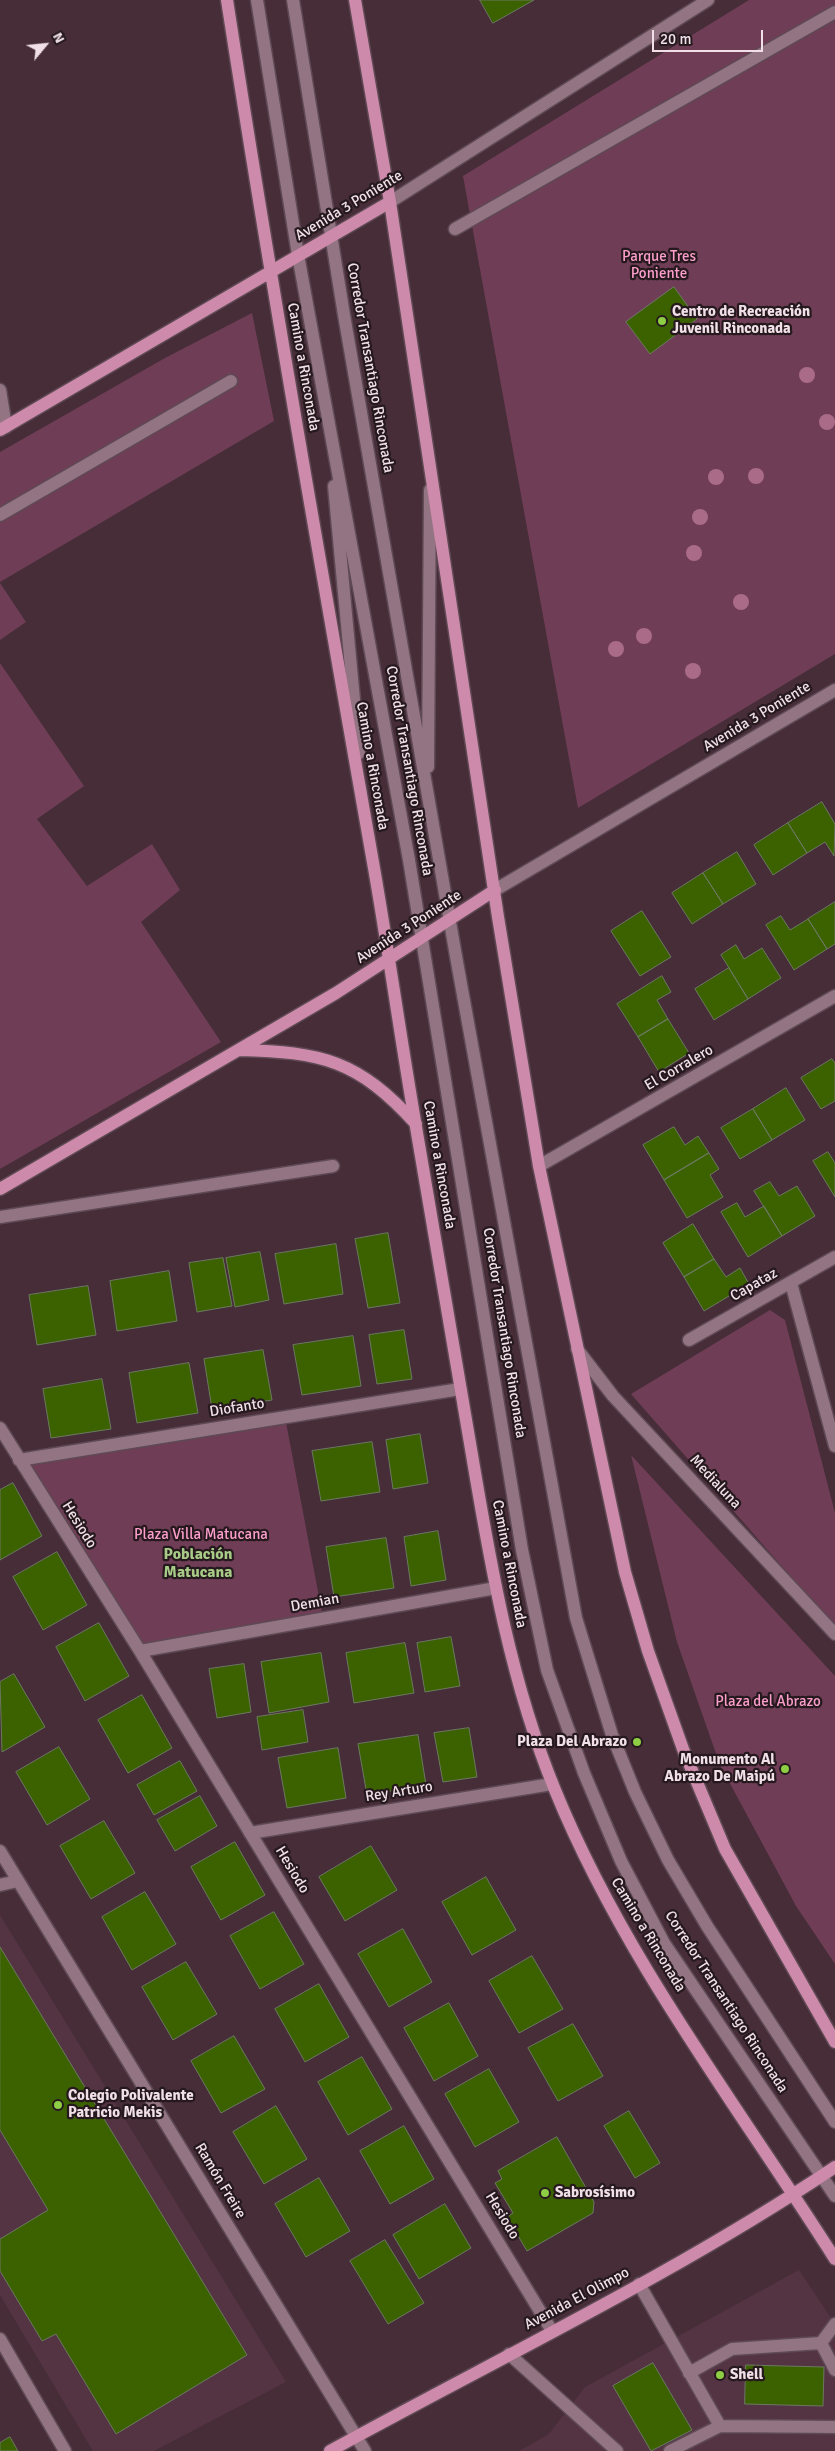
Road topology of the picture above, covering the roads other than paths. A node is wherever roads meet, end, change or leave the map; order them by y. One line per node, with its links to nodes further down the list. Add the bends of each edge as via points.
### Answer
1 (227, 0): 11 (main road, Camino a Rinconada)
2 (257, 0): 10 (street, Corredor Transantiago Rinconada)
3 (293, 0): 9 (street, Corredor Transantiago Rinconada)
4 (355, 0): 7 (main road)
5 (708, 0): 7 (street, Avenida 3 Poniente)
6 (835, 12): 8 (street)
7 (390, 202): 9 (main road, Avenida 3 Poniente); 16 (main road)
8 (455, 229)
9 (331, 236): 10 (main road, Avenida 3 Poniente); 19 (street, Corredor Transantiago Rinconada)
10 (298, 255): 11 (main road, Avenida 3 Poniente); 14 (street, Corredor Transantiago Rinconada)
11 (269, 272): 15 (main road, Avenida 3 Poniente); 20 (main road, Camino a Rinconada)
12 (231, 380): 17 (street)
13 (0, 390): 15 (street)
14 (327, 406): 20 (street, Corredor Transantiago Rinconada); 23 (street, Corredor Transantiago Rinconada)
15 (3, 429)
16 (430, 467): 19 (street, Corredor Transantiago Rinconada); 21 (main road)
17 (0, 515)
18 (835, 690): 21 (street, Avenida 3 Poniente)
19 (428, 800): 22 (street, Corredor Transantiago Rinconada)
20 (365, 821): 24 (main road, Camino a Rinconada)
21 (495, 890): 22 (main road, Avenida 3 Poniente); 29 (main road)
22 (451, 920): 23 (main road, Avenida 3 Poniente); 49 (street, Corredor Transantiago Rinconada, via 563,1557 592,1676 635,1792 668,1860 706,1926)
23 (422, 938): 24 (main road, Avenida 3 Poniente); 51 (street, Corredor Transantiago Rinconada, via 522,1550 547,1670 584,1773 621,1862 664,1943)
24 (389, 960): 26 (main road, Avenida 3 Poniente); 27 (main road, Camino a Rinconada)
25 (835, 996): 29 (street, El Corralero)
26 (239, 1050): 27 (main road, via 302,1054 336,1062 378,1086); 30 (main road, Avenida 3 Poniente)
27 (416, 1124): 36 (main road, Camino a Rinconada)
28 (333, 1166): 31 (street)
29 (539, 1166): 35 (main road)
30 (0, 1189)
31 (0, 1217)
32 (835, 1257): 33 (street, Capataz)
33 (791, 1283): 34 (street, Capataz); 38 (street)
34 (689, 1340)
35 (576, 1347): 41 (street, Medialuna, via 613,1396); 48 (main road, via 625,1572 683,1749 725,1849)
36 (460, 1389): 39 (street, Diofanto); 40 (main road, Camino a Rinconada)
37 (0, 1428): 39 (street, Hesiodo)
38 (835, 1446)
39 (19, 1460): 42 (street, Hesiodo)
40 (496, 1588): 42 (street, Demian); 43 (main road, Camino a Rinconada, via 519,1683)
41 (835, 1634)
42 (140, 1651): 44 (street, Hesiodo)
43 (552, 1784): 44 (street, Rey Arturo); 52 (main road, Camino a Rinconada, via 608,1904 684,2028)
44 (250, 1832): 57 (street, Hesiodo)
45 (0, 1851): 46 (street, Ramón Freire)
46 (18, 1881): 47 (street); 65 (street, Ramón Freire)
47 (0, 1885)
48 (835, 2042)
49 (835, 2122)
50 (835, 2167): 51 (main road, Avenida El Olimpo)
51 (821, 2176): 52 (main road, Avenida El Olimpo); 53 (street, Corredor Transantiago Rinconada)
52 (794, 2195): 54 (main road, Camino a Rinconada); 55 (main road, Avenida El Olimpo)
53 (835, 2196)
54 (835, 2259)
55 (639, 2284): 57 (main road, Avenida El Olimpo); 62 (street)
56 (835, 2324): 59 (street)
57 (552, 2331): 60 (main road, Avenida El Olimpo)
58 (0, 2339): 66 (street)
59 (821, 2343): 61 (street); 62 (street, via 732,2349)
60 (509, 2354): 65 (main road, Avenida El Olimpo); 69 (street)
61 (835, 2370)
62 (690, 2373): 63 (street)
63 (720, 2426): 64 (street); 70 (street)
64 (835, 2427)
65 (356, 2436): 67 (main road, Avenida El Olimpo); 68 (street, Ramón Freire)
66 (65, 2451)
67 (330, 2451)
68 (365, 2451)
69 (617, 2451)
70 (670, 2451)

